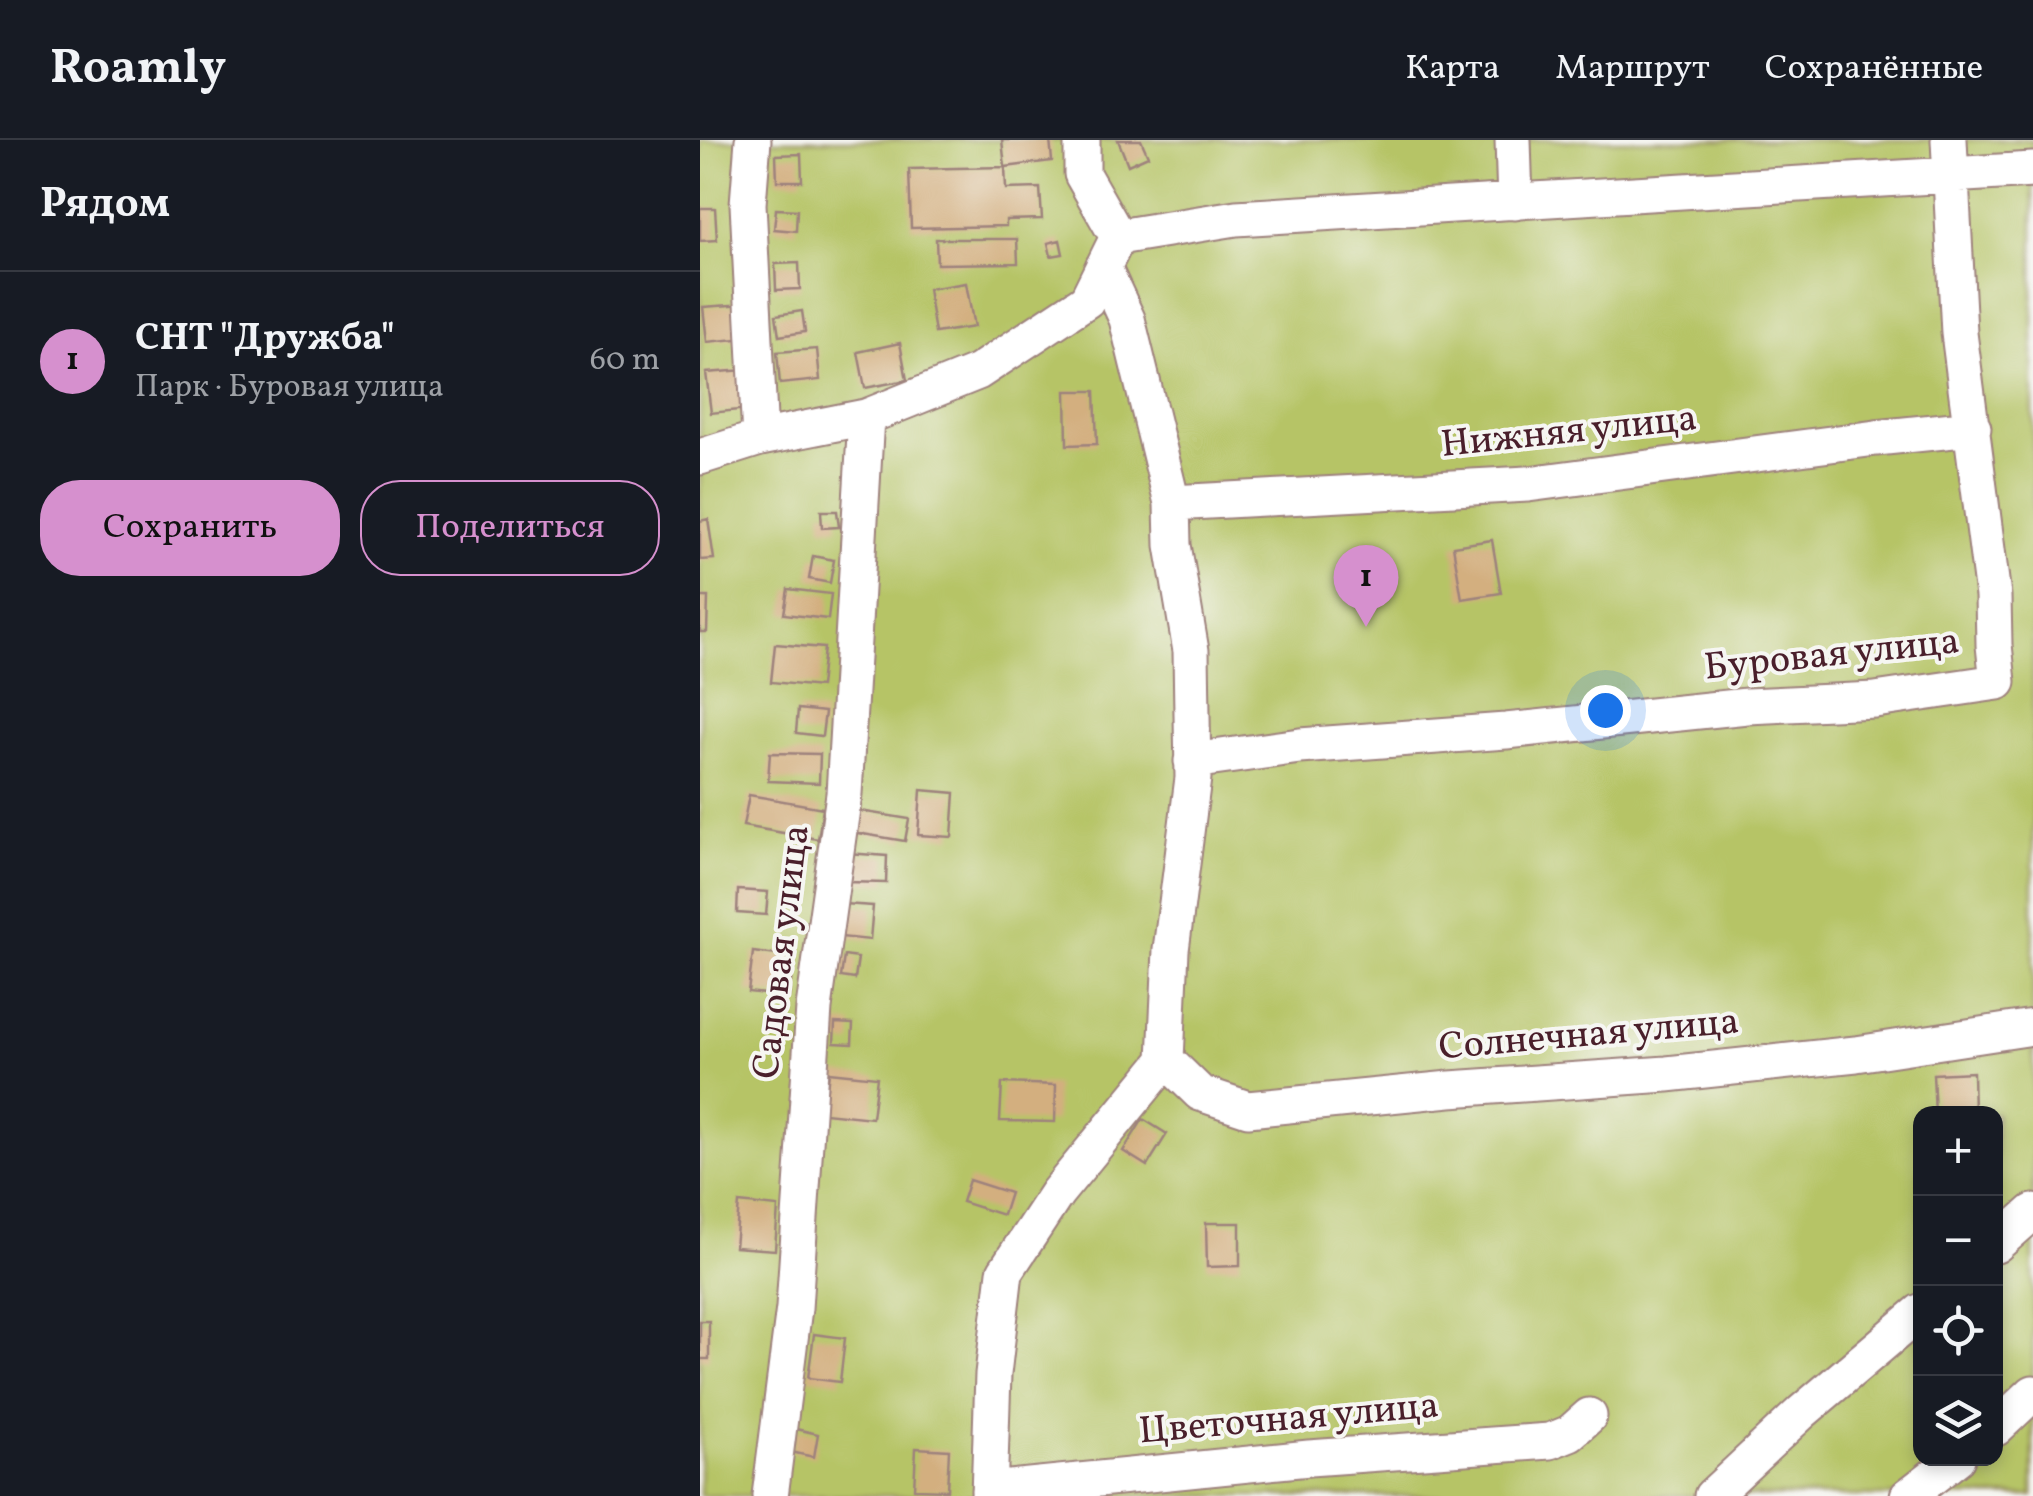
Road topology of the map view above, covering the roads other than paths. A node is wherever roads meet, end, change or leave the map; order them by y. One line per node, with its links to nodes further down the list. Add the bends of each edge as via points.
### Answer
1 (753, 140): 11 (street, via 748,204)
2 (1082, 140): 8 (street, via 1082,174)
3 (1513, 140): 7 (street)
4 (1950, 140): 6 (street, Буровая улица)
5 (2033, 170): 6 (street)
6 (1952, 176): 7 (street); 10 (street, Буровая улица, via 1959,333)
7 (1515, 202): 8 (street, via 1236,218)
8 (1111, 252): 9 (street, via 1087,300 978,372); 13 (street)
9 (866, 417): 11 (street); 25 (street, Садовая улица, via 844,794 814,1008 794,1308)
10 (1973, 428): 13 (street, Нижняя улица, via 1528,484); 14 (street, Буровая улица, via 1998,682 1875,700 1747,706)
11 (760, 438): 12 (street)
12 (700, 457)
13 (1172, 503): 14 (street, via 1192,651)
14 (1192, 761): 16 (street)
15 (2033, 1027): 16 (street, Солнечная улица, via 1667,1074 1248,1110 1200,1093)
16 (1166, 1060): 24 (street, Цветочная улица, via 1057,1193 1005,1272)
17 (2033, 1212): 18 (street)
18 (2003, 1238)
19 (1913, 1318): 26 (street)
20 (2033, 1393): 22 (street)
21 (1589, 1416): 24 (street, Цветочная улица, via 1550,1441 1309,1458)
22 (2003, 1421)
23 (1946, 1466): 27 (street)
24 (989, 1493)
25 (770, 1496)
26 (1712, 1496)
27 (1908, 1496)

